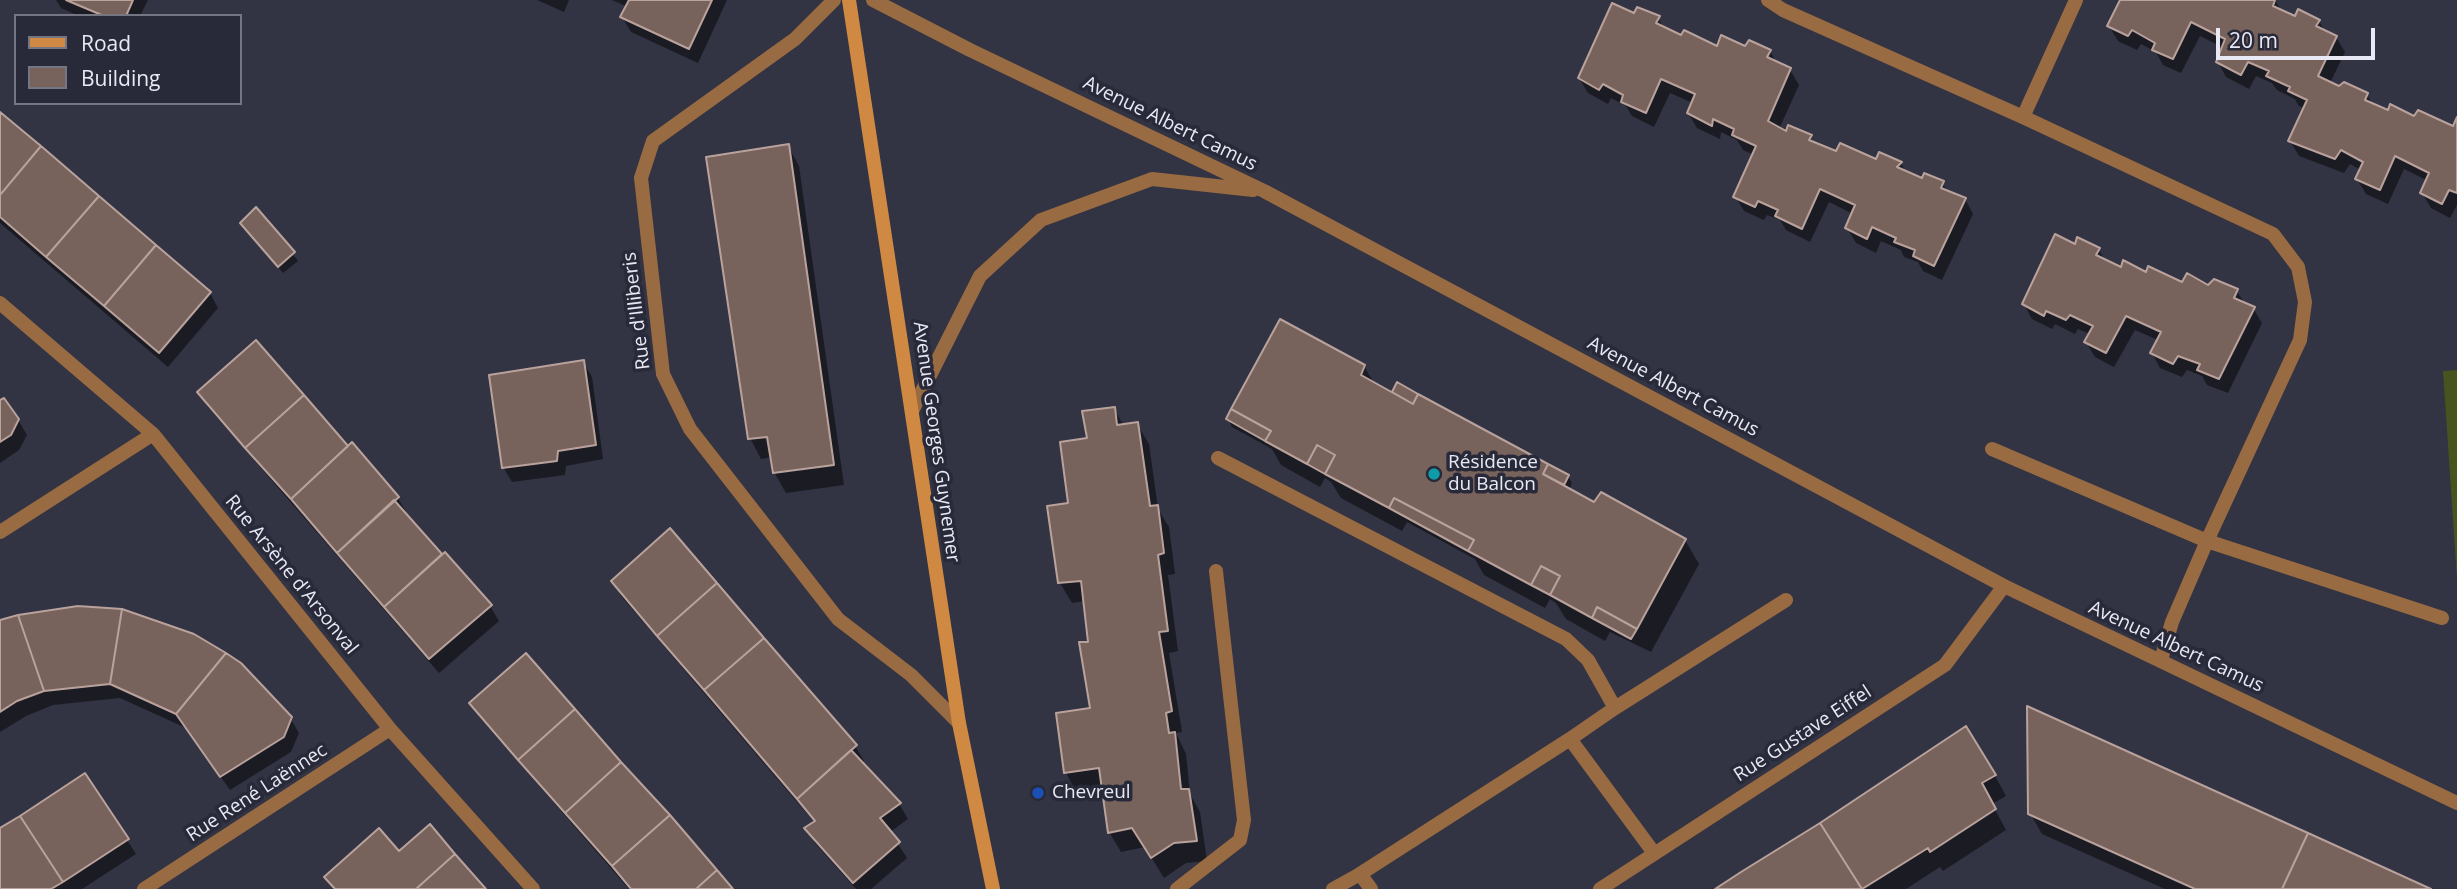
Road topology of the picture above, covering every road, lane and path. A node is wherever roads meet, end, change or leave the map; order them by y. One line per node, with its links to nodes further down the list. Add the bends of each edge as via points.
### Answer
1 (834, 0): 21 (street, Rue d'Illiberis, via 795,39 653,141 641,178 663,374 690,429 838,619 911,675)
2 (849, 0): 9 (street, Avenue Georges Guynemer)
3 (873, 0): 7 (street, Avenue Albert Camus)
4 (1768, 0): 6 (street)
5 (2076, 0): 6 (street)
6 (2023, 117): 14 (street, via 2273,234 2298,267 2305,302 2300,340)
7 (1264, 191): 9 (street, via 1152,179 1041,220 980,276); 16 (street, Avenue Albert Camus)
8 (0, 303): 10 (street, Rue Arsène d'Arsonval)
9 (912, 411): 21 (street, Avenue Georges Guynemer)
10 (153, 434): 13 (street); 22 (street, Rue Arsène d'Arsonval)
11 (1992, 449): 14 (street)
12 (1218, 458): 20 (street, via 1566,639 1588,660)
13 (0, 532)
14 (2207, 541): 18 (street); 19 (street)
15 (1216, 571): 30 (street, via 1244,820 1240,840)
16 (2004, 586): 19 (street, Avenue Albert Camus); 25 (street, Rue Gustave Eiffel, via 1945,665)
17 (1787, 600): 20 (street)
18 (2442, 618)
19 (2161, 660): 24 (street, Avenue Albert Camus)
20 (1615, 708): 23 (street)
21 (959, 723): 29 (street, Avenue Georges Guynemer)
22 (390, 729): 27 (street, Rue René Laënnec); 28 (street, Rue Arsène d'Arsonval)
23 (1570, 739): 25 (street); 26 (street)
24 (2457, 803)
25 (1654, 853): 33 (street, Rue Gustave Eiffel)
26 (1360, 874): 31 (street); 32 (street)
27 (144, 889)
28 (533, 889)
29 (993, 889)
30 (1177, 889)
31 (1334, 889)
32 (1371, 889)
33 (1600, 889)

